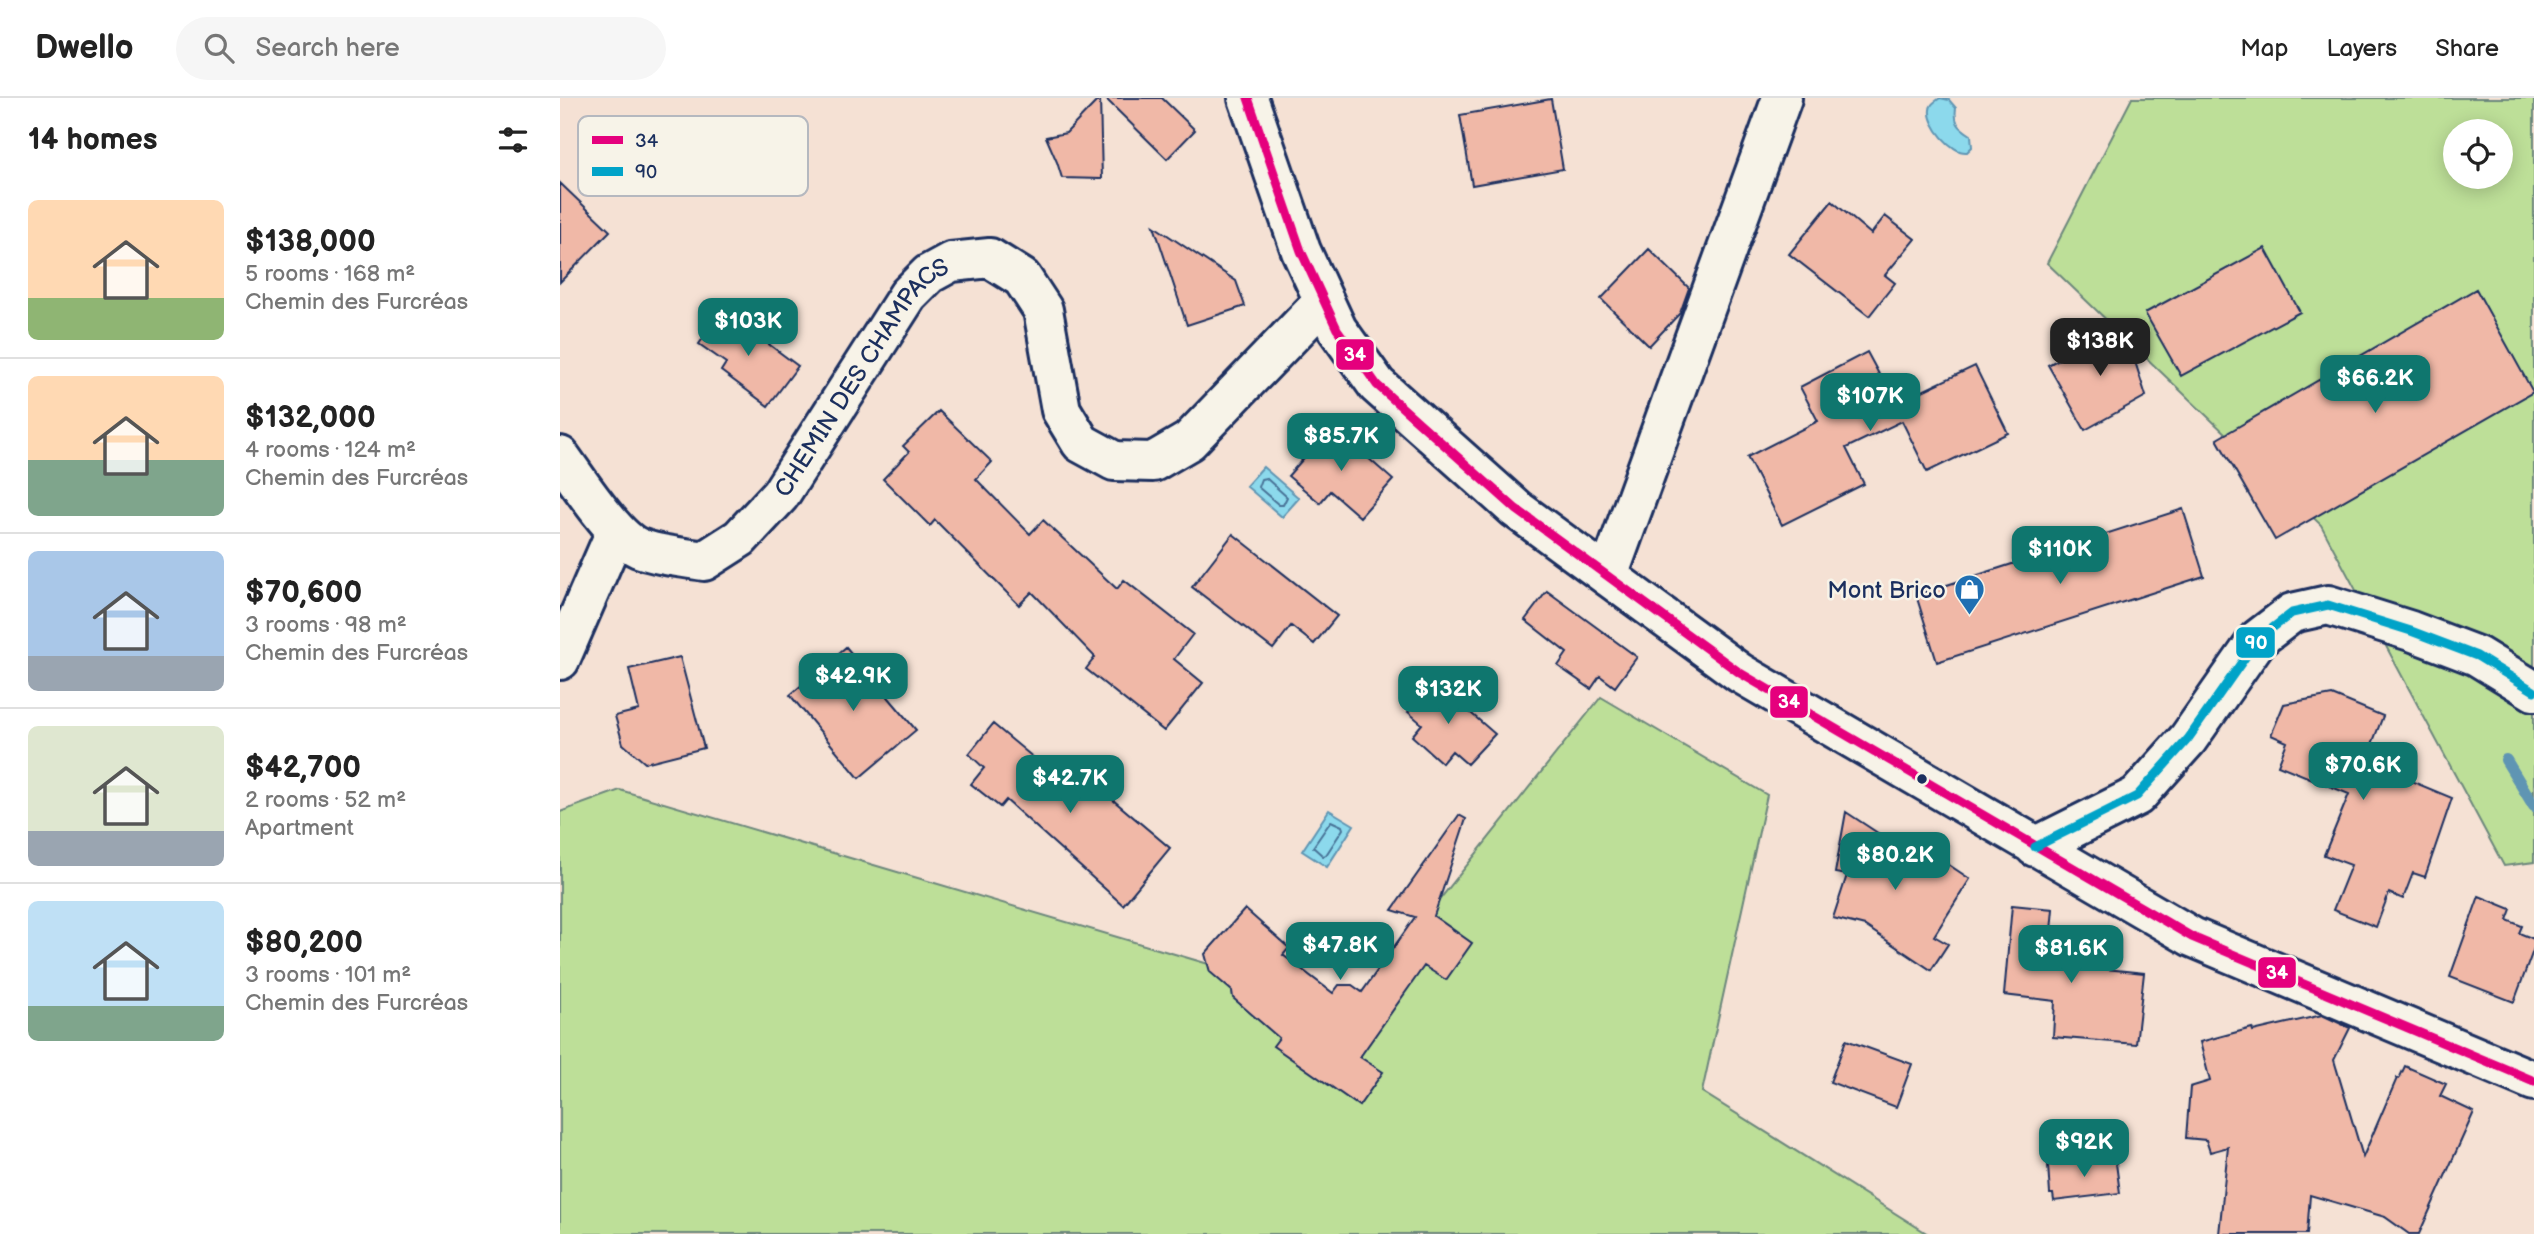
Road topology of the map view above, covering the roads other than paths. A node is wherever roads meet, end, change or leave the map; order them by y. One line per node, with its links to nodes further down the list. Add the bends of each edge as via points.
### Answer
1 (1248, 98): 3 (street, via 1301,251)
2 (1782, 98): 6 (street)
3 (1324, 300): 5 (street, CHEMIN DES CHAMPACS, via 1189,441 1153,462 1114,461 1081,443 1061,410 1043,310 1022,278 990,258 951,262 929,274 908,295 780,495 740,538 704,561 636,547); 6 (street, via 1337,329 1377,385 1516,509)
4 (560, 456): 5 (street, CHEMIN DES CHAMPACS)
5 (616, 531): 7 (street)
6 (1608, 576): 9 (street, via 1740,673)
7 (560, 660)
8 (2534, 691): 9 (street, via 2477,656 2411,631 2328,605 2292,613 2258,639 2188,739 2137,796)
9 (2035, 847): 10 (street, via 2192,937)
10 (2534, 1081)

